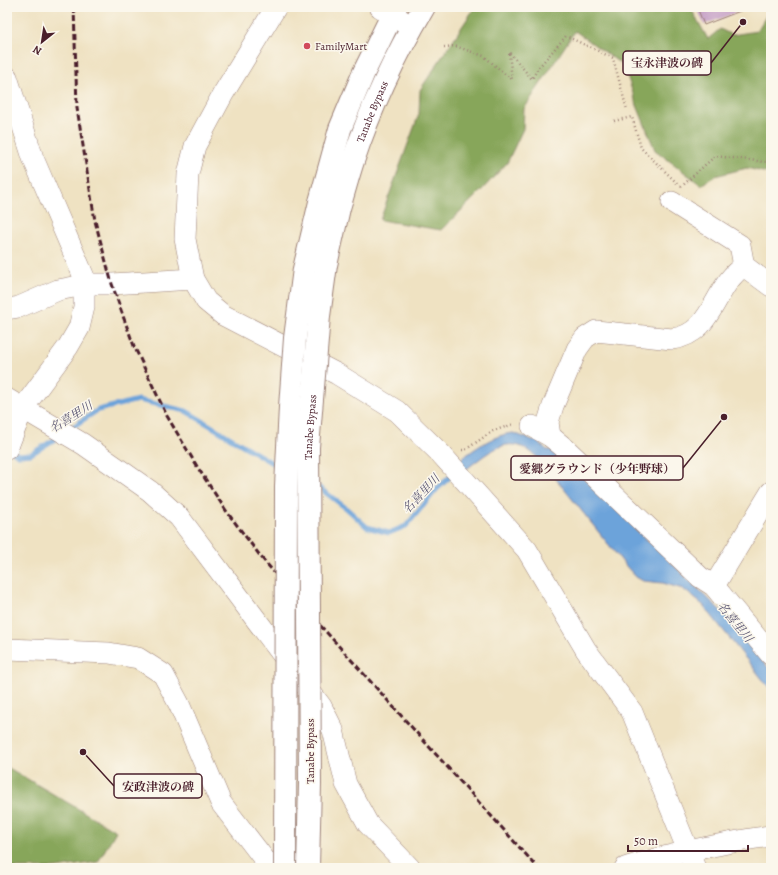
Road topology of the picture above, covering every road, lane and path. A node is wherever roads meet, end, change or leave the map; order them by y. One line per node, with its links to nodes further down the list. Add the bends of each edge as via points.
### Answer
1 (276, 7): 13 (street, via 195,146 188,174 185,238)
2 (424, 7): 4 (highway, Tanabe Bypass)
3 (390, 9): 4 (street); 11 (highway, Tanabe Bypass, via 340,129)
4 (412, 26): 11 (highway, Tanabe Bypass, via 393,62 353,161)
5 (444, 47): 7 (path, via 455,46 484,56 512,80 508,52 532,79 538,68 566,36 613,58)
6 (7, 77): 14 (street, via 33,158)
7 (627, 110)
8 (614, 121): 9 (path, via 632,117 641,148 681,188 715,156 766,162)
9 (771, 153)
10 (672, 202): 12 (street, via 740,245)
11 (330, 205): 29 (highway, Tanabe Bypass, bridge, via 304,269 290,407 286,486); 30 (highway, Tanabe Bypass, bridge, via 308,446)
12 (744, 266): 15 (street); 19 (street, via 728,280 701,325 683,337 596,331 585,338 577,348 552,406 548,422)
13 (192, 279): 14 (street); 21 (street, via 206,301 223,315 337,374 397,411)
14 (85, 286): 16 (street, via 58,290); 17 (street, via 79,328 68,348)
15 (771, 286)
16 (7, 310)
17 (15, 404): 20 (street); 31 (street, via 82,444 150,491 179,517 321,706 333,730 346,784 368,824)
18 (532, 426): 19 (street); 21 (path, via 513,424 493,431 464,450 447,448)
19 (550, 436): 23 (street, via 700,577)
20 (9, 445)
21 (443, 456): 27 (street, via 527,550 586,650 632,712)
22 (771, 492): 23 (street)
23 (714, 586): 25 (street)
24 (7, 649): 28 (street, via 110,653 138,658 163,674 179,704 221,803)
25 (771, 655)
26 (771, 836): 27 (street, via 748,838)
27 (691, 860): 32 (street, via 644,862)
28 (271, 868)
29 (285, 868)
30 (308, 868)
31 (410, 868)
32 (625, 868)

